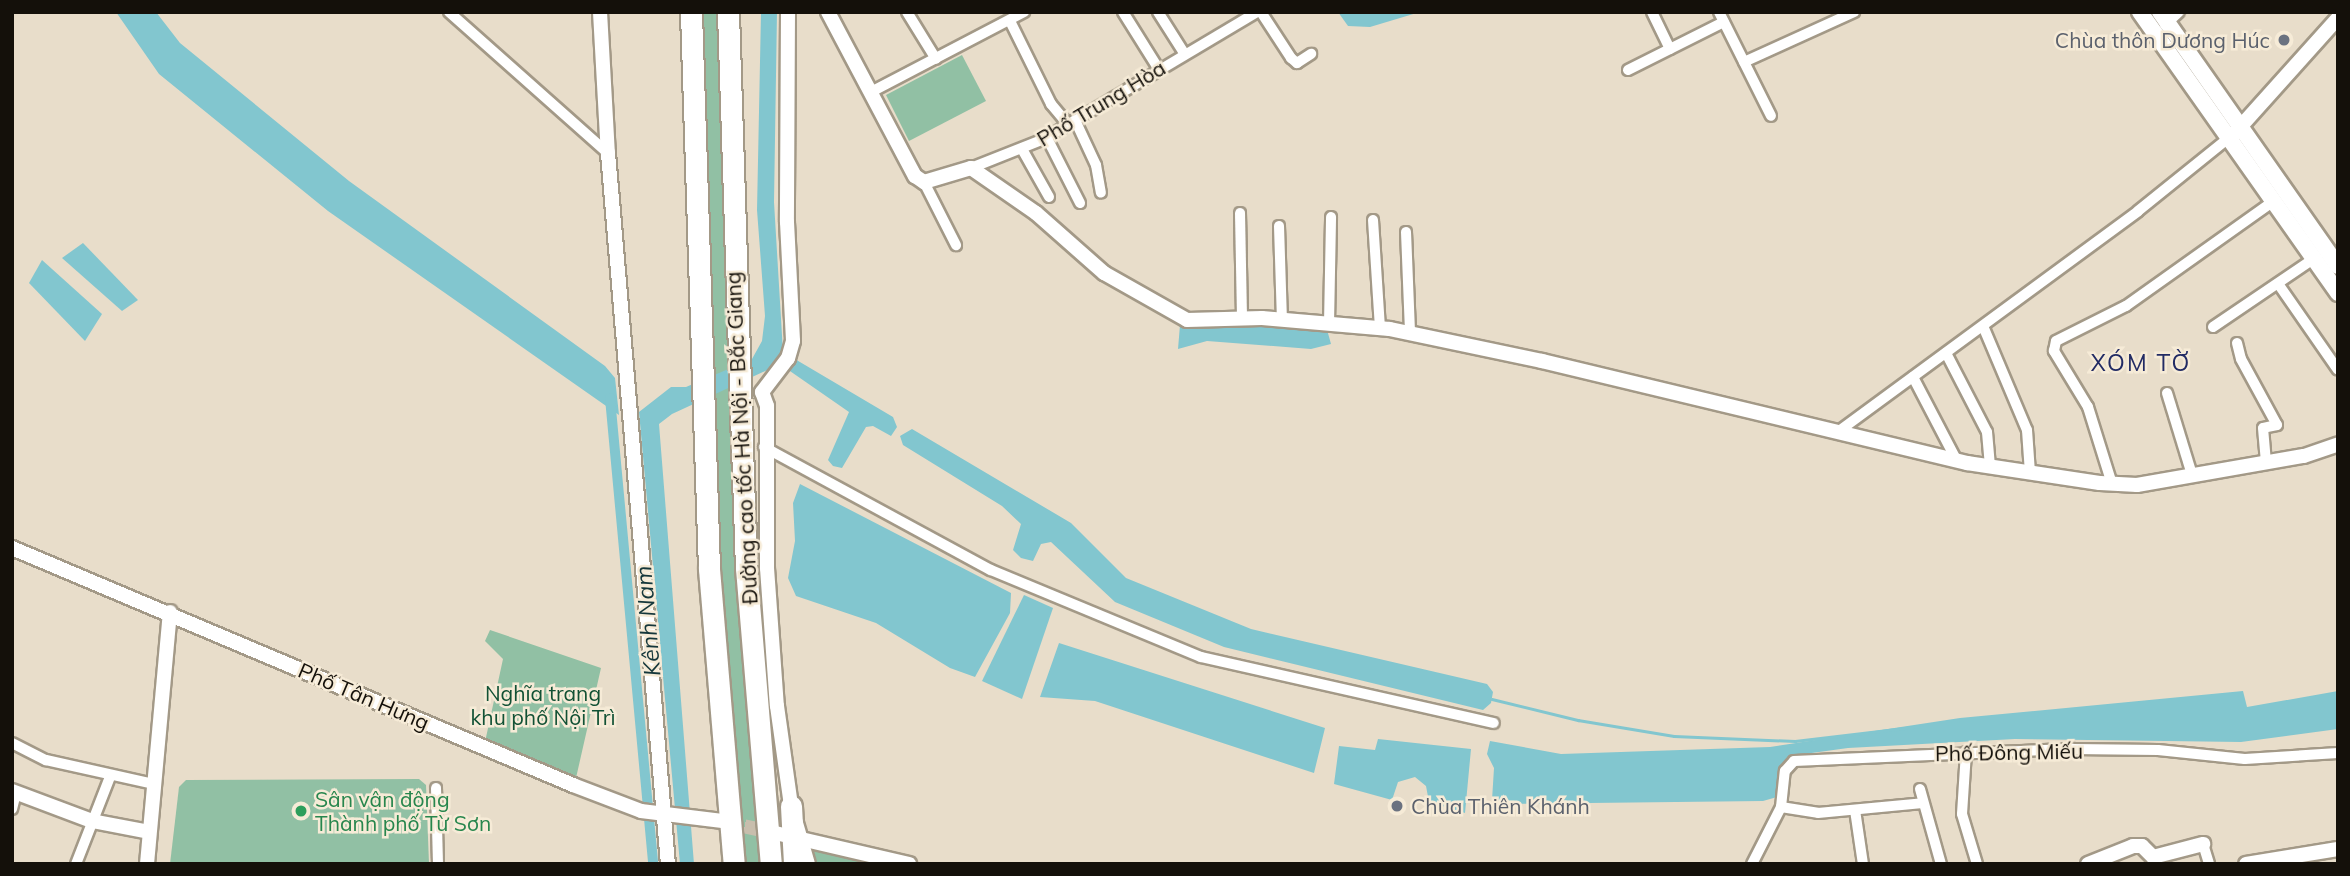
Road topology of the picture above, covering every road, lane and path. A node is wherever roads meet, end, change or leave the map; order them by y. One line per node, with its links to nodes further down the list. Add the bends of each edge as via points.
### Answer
1 (449, 12): 33 (street)
2 (600, 12): 33 (street)
3 (691, 12): 101 (highway, Đường cao tốc Hà Nội - Bắc Giang, via 709,569)
4 (728, 12): 102 (highway, Đường cao tốc Hà Nội - Bắc Giang, via 746,568)
5 (788, 12): 64 (street, via 787,222 793,341 788,358 763,390 767,406)
6 (828, 12): 27 (street)
7 (907, 12): 23 (street)
8 (1024, 12): 19 (street)
9 (1123, 12): 25 (street)
10 (1158, 12): 21 (street)
11 (1259, 12): 15 (street, Phố Trung Hòa); 22 (street, via 1297,63)
12 (1651, 12): 20 (street)
13 (1854, 12): 24 (street)
14 (2140, 12): 18 (main road)
15 (1243, 16): 21 (street, Phố Trung Hòa)
16 (1722, 17): 20 (street); 24 (street)
17 (2338, 18): 30 (street)
18 (2165, 20): 30 (main road)
19 (1010, 21): 23 (street); 29 (street, via 1051,104)
20 (1670, 49): 26 (street)
21 (1184, 53): 25 (street, Phố Trung Hòa)
22 (1311, 54)
23 (936, 59): 27 (street)
24 (1744, 62): 28 (street)
25 (1158, 68): 29 (street, Phố Trung Hòa)
26 (1628, 70)
27 (871, 92): 35 (street, via 915,176)
28 (1771, 116)
29 (1072, 122): 31 (street, Phố Trung Hòa); 36 (street, via 1096,166)
30 (2232, 135): 39 (main road); 47 (main road); 53 (street)
31 (1046, 138): 32 (street, Phố Trung Hòa); 38 (street)
32 (1022, 149): 34 (street, Phố Trung Hòa); 37 (street)
33 (608, 153): 87 (street)
34 (971, 168): 35 (street, Phố Trung Hòa); 50 (street, via 1037,213 1104,273 1152,303 1187,320)
35 (924, 182): 45 (street)
36 (1101, 193)
37 (1049, 197)
38 (1080, 203)
39 (2271, 203): 46 (main road); 70 (street, via 2126,306 2056,341 2054,351 2088,407)
40 (1240, 213): 50 (street)
41 (1331, 217): 52 (street)
42 (1373, 220): 55 (street)
43 (1279, 226): 51 (street)
44 (1406, 232): 56 (street)
45 (956, 245)
46 (2312, 260): 48 (street); 49 (main road)
47 (2338, 266)
48 (2279, 285): 54 (street); 59 (street)
49 (2338, 293)
50 (1242, 319): 51 (street)
51 (1282, 320): 52 (street)
52 (1329, 324): 55 (street)
53 (1983, 326): 58 (street); 68 (street, via 2027,430)
54 (2213, 327)
55 (1380, 328): 56 (street)
56 (1410, 333): 62 (street)
57 (2237, 344): 66 (street, via 2277,425 2263,428)
58 (1946, 353): 60 (street); 67 (street, via 1987,432)
59 (2338, 370)
60 (1913, 377): 62 (street); 65 (street)
61 (2167, 393): 69 (street)
62 (1839, 431): 65 (street)
63 (2338, 443): 66 (street)
64 (764, 447): 73 (street, via 991,570 1201,657); 83 (street, via 777,706)
65 (1958, 461): 67 (street)
66 (2266, 462): 69 (street)
67 (1990, 466): 68 (street)
68 (2030, 472): 70 (street)
69 (2192, 475): 70 (street, via 2137,485)
70 (2112, 484)
71 (12, 548): 72 (street, Phố Tân Hưng)
72 (170, 612): 78 (street); 87 (street, Phố Tân Hưng, via 640,811)
73 (1494, 723)
74 (12, 743): 77 (street, via 46,760)
75 (1966, 752): 76 (street, Phố Đông Miếu, via 2158,750 2245,759); 84 (street, Phố Đông Miếu, via 1790,762); 109 (street, via 1962,814)
76 (2338, 753)
77 (110, 777): 78 (street); 88 (street)
78 (154, 785): 90 (street)
79 (436, 788): 99 (street)
80 (1920, 789): 82 (street)
81 (14, 792): 85 (street); 88 (street)
82 (1923, 803): 86 (street); 108 (street)
83 (791, 806): 92 (highway)
84 (1781, 807): 86 (street, via 1818,813); 106 (street, Phố Đông Miếu)
85 (12, 809)
86 (1854, 810): 107 (street)
87 (665, 816): 89 (street, Phố Tân Hưng); 100 (street)
88 (92, 821): 90 (street); 95 (street)
89 (722, 821)
90 (149, 832): 98 (street)
91 (771, 832): 92 (street)
92 (797, 838): 103 (highway); 104 (street); 105 (street)
93 (2203, 844): 96 (street); 111 (street)
94 (2338, 849): 112 (street)
95 (84, 858): 97 (street)
96 (2149, 860): 110 (street, via 2142,846 2133,846)
97 (76, 864)
98 (147, 864)
99 (438, 864)
100 (668, 864)
101 (734, 864)
102 (771, 864)
103 (794, 864)
104 (808, 864)
105 (909, 864)
106 (1752, 864)
107 (1863, 864)
108 (1941, 864)
109 (1977, 864)
110 (2088, 864)
111 (2209, 864)
112 (2246, 864)

